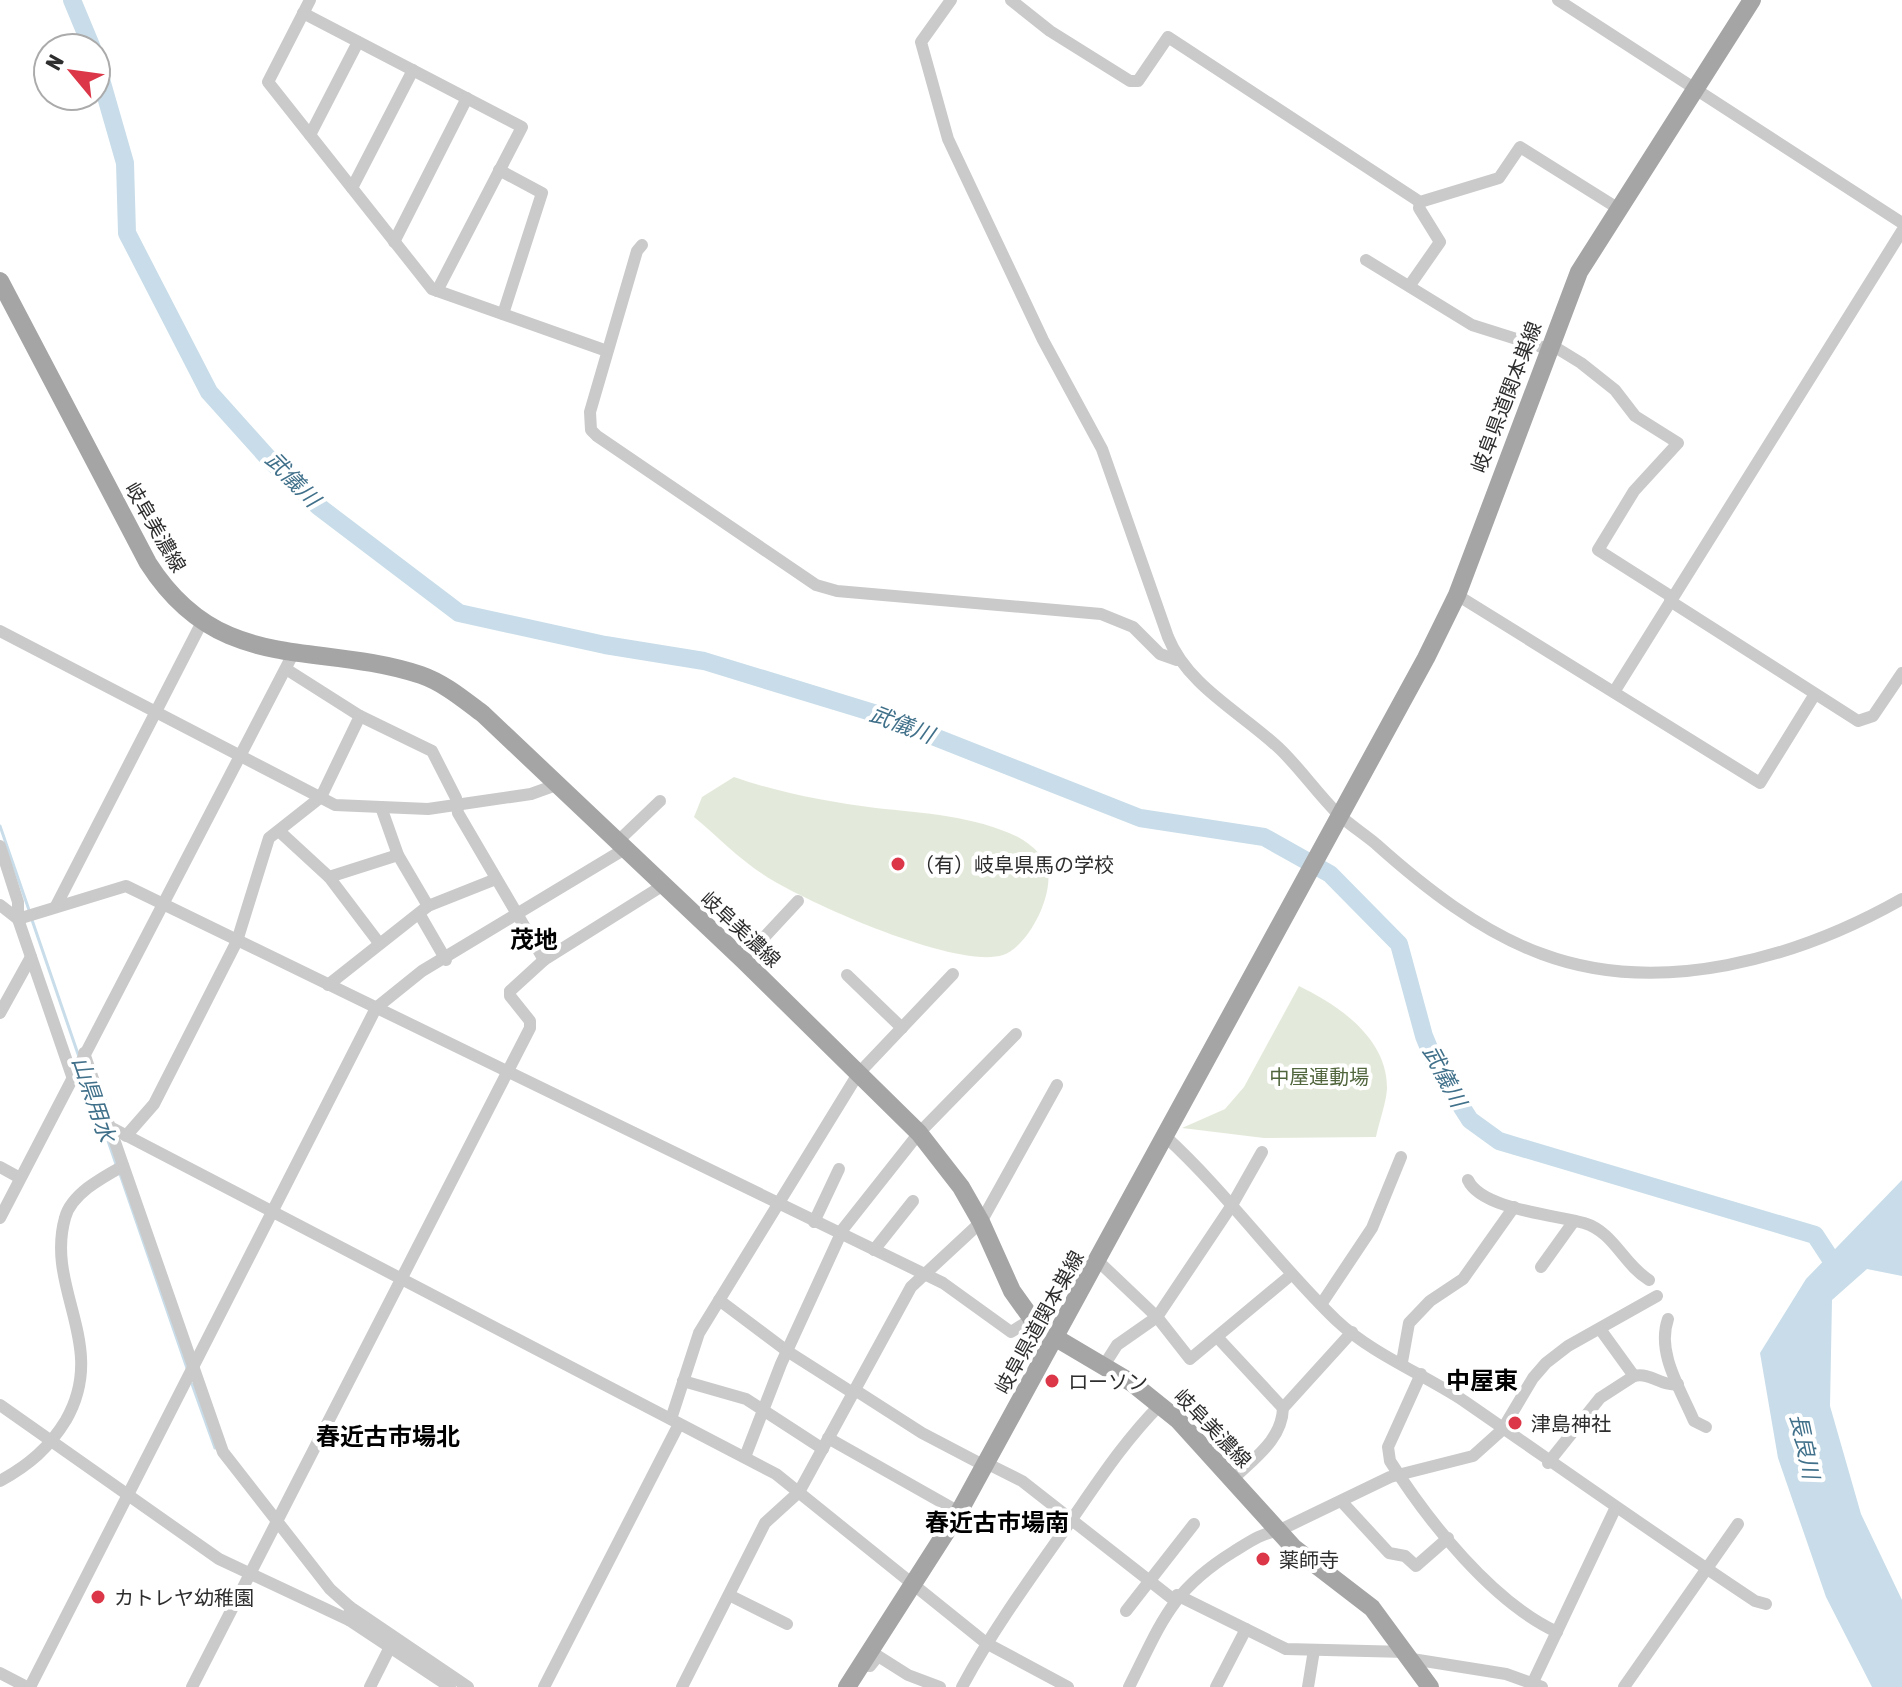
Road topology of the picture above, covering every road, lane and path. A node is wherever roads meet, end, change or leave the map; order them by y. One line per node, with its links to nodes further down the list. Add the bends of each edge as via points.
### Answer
1 (310, 0): 6 (street)
2 (951, 0): 31 (street, via 921,42 943,127 1043,340 1102,449)
3 (1011, 0): 14 (street, via 1130,81 1138,81 1168,37)
4 (1558, 0): 9 (street)
5 (1752, 0): 9 (main road, 岐阜県道関本巣線)
6 (303, 13): 7 (street); 11 (street, via 268,82)
7 (358, 42): 8 (street); 11 (street)
8 (413, 70): 10 (street); 13 (street)
9 (1695, 89): 15 (main road, 岐阜県道関本巣線); 16 (street)
10 (467, 98): 12 (street, via 522,127); 18 (street)
11 (310, 135): 13 (street)
12 (499, 170): 23 (street); 24 (street, via 542,193)
13 (352, 188): 18 (street)
14 (1420, 202): 15 (street, via 1499,178 1520,147); 22 (street, via 1440,242)
15 (1619, 209): 25 (main road, 岐阜県道関本巣線, via 1579,272)
16 (1902, 223)
17 (1902, 231): 28 (street)
18 (394, 242): 23 (street)
19 (642, 245): 26 (street)
20 (1366, 260): 22 (street)
21 (0, 281): 29 (main road, 岐阜美濃線, via 148,563 162,585)
22 (1410, 285): 25 (street, via 1472,325)
23 (437, 291): 24 (street)
24 (503, 314): 26 (street)
25 (1549, 346): 27 (main road, 岐阜県道関本巣線); 28 (street, via 1581,363 1615,390 1635,416 1678,443 1634,491 1598,550)
26 (607, 351): 31 (street, via 589,419 591,430 804,580 837,591 1101,614 1133,627 1160,654)
27 (1457, 595): 34 (street); 44 (main road, 岐阜県道関本巣線)
28 (1671, 599): 34 (street); 35 (street)
29 (202, 622): 32 (main road, 岐阜美濃線); 36 (street)
30 (0, 631): 36 (street)
31 (1177, 660): 44 (street, via 1282,751)
32 (290, 661): 37 (street); 38 (street); 39 (main road, 岐阜美濃線, via 395,668 449,688)
33 (1902, 673): 35 (street, via 1873,716 1858,721)
34 (1614, 692): 35 (street, via 1760,783)
35 (1815, 694)
36 (156, 711): 38 (street); 56 (street)
37 (360, 716): 40 (street); 42 (street, via 432,751)
38 (240, 755): 40 (street); 54 (street)
39 (556, 785): 42 (street); 47 (main road, 岐阜美濃線)
40 (321, 797): 43 (street, via 335,805); 45 (street)
41 (660, 801): 47 (street)
42 (457, 805): 43 (street); 50 (street)
43 (381, 807): 48 (street)
44 (1338, 822): 52 (street, via 1419,883 1504,936 1582,965 1631,971 1742,965 1804,945); 80 (main road, 岐阜県道関本巣線)
45 (279, 831): 49 (street); 60 (street, via 269,838)
46 (0, 846): 59 (street)
47 (619, 846): 51 (main road, 岐阜美濃線); 58 (street)
48 (398, 855): 49 (street); 57 (street)
49 (329, 877): 61 (street)
50 (496, 879): 57 (street); 58 (street)
51 (662, 886): 64 (street); 65 (main road, 岐阜美濃線)
52 (1902, 899)
53 (798, 901): 65 (street)
54 (162, 904): 56 (street, via 126,886); 60 (street); 73 (street)
55 (0, 905): 59 (street)
56 (56, 906): 59 (street)
57 (424, 910): 61 (street); 63 (street)
58 (517, 915): 63 (street); 64 (street)
59 (26, 916): 62 (street)
60 (237, 941): 68 (street); 79 (street, via 154,1104)
61 (379, 943): 68 (street)
62 (31, 957): 70 (street); 73 (street)
63 (446, 960): 69 (street, via 422,971)
64 (544, 960): 74 (street, via 510,991 530,1028)
65 (743, 960): 75 (main road, 岐阜美濃線)
66 (953, 974): 71 (street)
67 (847, 975): 71 (street)
68 (328, 985): 69 (street)
69 (376, 1008): 74 (street); 92 (street)
70 (0, 1013)
71 (902, 1028): 75 (street)
72 (1016, 1034): 78 (street)
73 (78, 1064): 77 (street); 86 (street)
74 (505, 1071): 89 (street); 103 (street)
75 (858, 1074): 78 (main road, 岐阜美濃線); 89 (street)
76 (1057, 1085): 96 (street)
77 (110, 1127): 79 (street); 84 (street)
78 (919, 1133): 96 (main road, 岐阜美濃線); 97 (street)
79 (126, 1136): 92 (street)
80 (1166, 1137): 90 (street); 99 (main road, 岐阜県道関本巣線)
81 (1262, 1152): 90 (street)
82 (1401, 1157): 107 (street, via 1372,1228)
83 (0, 1167): 86 (street)
84 (119, 1168): 117 (street); 131 (street, via 84,1191 65,1216 63,1266 82,1352 82,1382)
85 (839, 1169): 95 (street)
86 (20, 1178): 93 (street)
87 (1468, 1180): 91 (street, via 1485,1197)
88 (913, 1201): 98 (street)
89 (779, 1204): 95 (street); 106 (street)
90 (1232, 1205): 102 (street); 108 (street)
91 (1514, 1207): 94 (street); 116 (street, via 1463,1279 1409,1323)
92 (273, 1212): 103 (street); 117 (street)
93 (0, 1218)
94 (1574, 1221): 100 (street); 104 (street, via 1600,1229)
95 (814, 1222): 97 (street)
96 (981, 1222): 101 (street); 109 (main road, 岐阜美濃線, via 1012,1291)
97 (840, 1234): 98 (street); 115 (street)
98 (874, 1250): 101 (street)
99 (1098, 1261): 108 (street); 113 (main road, 岐阜県道関本巣線)
100 (1541, 1267)
101 (922, 1274): 109 (street, via 1011,1332); 123 (street)
102 (1291, 1275): 107 (street); 114 (street)
103 (401, 1279): 128 (street); 145 (street)
104 (1649, 1280)
105 (1657, 1296): 111 (street)
106 (719, 1300): 115 (street); 121 (street, via 699,1333)
107 (1322, 1303): 112 (street)
108 (1157, 1317): 114 (street, via 1190,1359); 118 (street, via 1117,1345)
109 (1032, 1319): 113 (main road, 岐阜美濃線)
110 (1668, 1319): 122 (street, via 1665,1352)
111 (1600, 1329): 120 (street); 130 (street, via 1546,1363)
112 (1352, 1332): 116 (street); 127 (street)
113 (1056, 1338): 118 (main road, 岐阜美濃線); 135 (main road, 岐阜県道関本巣線)
114 (1218, 1338): 127 (street)
115 (787, 1351): 123 (street); 126 (street)
116 (1402, 1362): 119 (street)
117 (194, 1367): 140 (street); 145 (street, via 223,1452)
118 (1103, 1367): 125 (main road, 岐阜美濃線)
119 (1421, 1374): 130 (street); 136 (street, via 1388,1447)
120 (1634, 1376): 122 (street); 134 (street, via 1600,1398)
121 (683, 1381): 126 (street); 128 (street)
122 (1678, 1384): 129 (street, via 1694,1421)
123 (854, 1392): 132 (street); 135 (street)
124 (0, 1405): 131 (street)
125 (1160, 1405): 137 (main road, 岐阜美濃線); 144 (street, via 1126,1441)
126 (763, 1408): 132 (street); 133 (street)
127 (1283, 1408): 137 (street, via 1282,1426)
128 (675, 1422): 133 (street); 174 (street)
129 (1706, 1427)
130 (1502, 1430): 134 (street); 136 (street, via 1473,1456)
131 (52, 1443): 138 (street); 140 (street)
132 (826, 1443): 139 (street); 143 (street)
133 (745, 1457): 139 (street)
134 (1548, 1463): 142 (street)
135 (986, 1464): 143 (main road, 岐阜県道関本巣線); 144 (street, via 1022,1481)
136 (1400, 1477): 141 (street); 149 (street)
137 (1232, 1480): 148 (main road, 岐阜美濃線)
138 (0, 1481)
139 (799, 1492): 153 (street); 154 (street, via 765,1523)
140 (126, 1496): 151 (street); 169 (street)
141 (1342, 1502): 148 (street); 149 (street, via 1389,1553 1405,1556 1416,1566)
142 (1615, 1509): 150 (street); 161 (street)
143 (959, 1512): 153 (main road, 岐阜県道関本巣線)
144 (1072, 1519): 152 (street); 162 (street)
145 (277, 1520): 151 (street); 158 (street)
146 (1194, 1524): 152 (street)
147 (1738, 1524): 150 (street)
148 (1278, 1531): 155 (street, via 1265,1533 1206,1569); 165 (main road, 岐阜美濃線, via 1372,1608)
149 (1448, 1538): 161 (street, via 1508,1601)
150 (1709, 1570): 156 (street); 184 (street)
151 (250, 1574): 158 (street); 170 (street)
152 (1150, 1581): 155 (street); 157 (street)
153 (914, 1586): 162 (street); 166 (main road, 岐阜県道関本巣線)
154 (729, 1595): 159 (street); 175 (street)
155 (1176, 1598): 160 (street); 180 (street)
156 (1766, 1604)
157 (1126, 1611)
158 (349, 1614): 163 (street); 173 (street)
159 (787, 1624)
160 (1246, 1629): 164 (street, via 1286,1649); 181 (street)
161 (1557, 1632): 168 (street)
162 (986, 1643): 178 (street); 179 (street)
163 (390, 1647): 171 (street); 172 (street)
164 (1314, 1650): 165 (street); 182 (street)
165 (1409, 1656): 168 (street); 183 (main road, 岐阜美濃線)
166 (863, 1665): 176 (main road, 岐阜県道関本巣線); 177 (street, via 870,1666 878,1656)
167 (0, 1673): 169 (street)
168 (1538, 1684)
169 (29, 1687)
170 (192, 1687)
171 (370, 1687)
172 (450, 1687)
173 (468, 1687)
174 (544, 1687)
175 (682, 1687)
176 (847, 1687)
177 (940, 1687)
178 (962, 1687)
179 (1068, 1687)
180 (1129, 1687)
181 (1216, 1687)
182 (1308, 1687)
183 (1430, 1687)
184 (1624, 1687)

